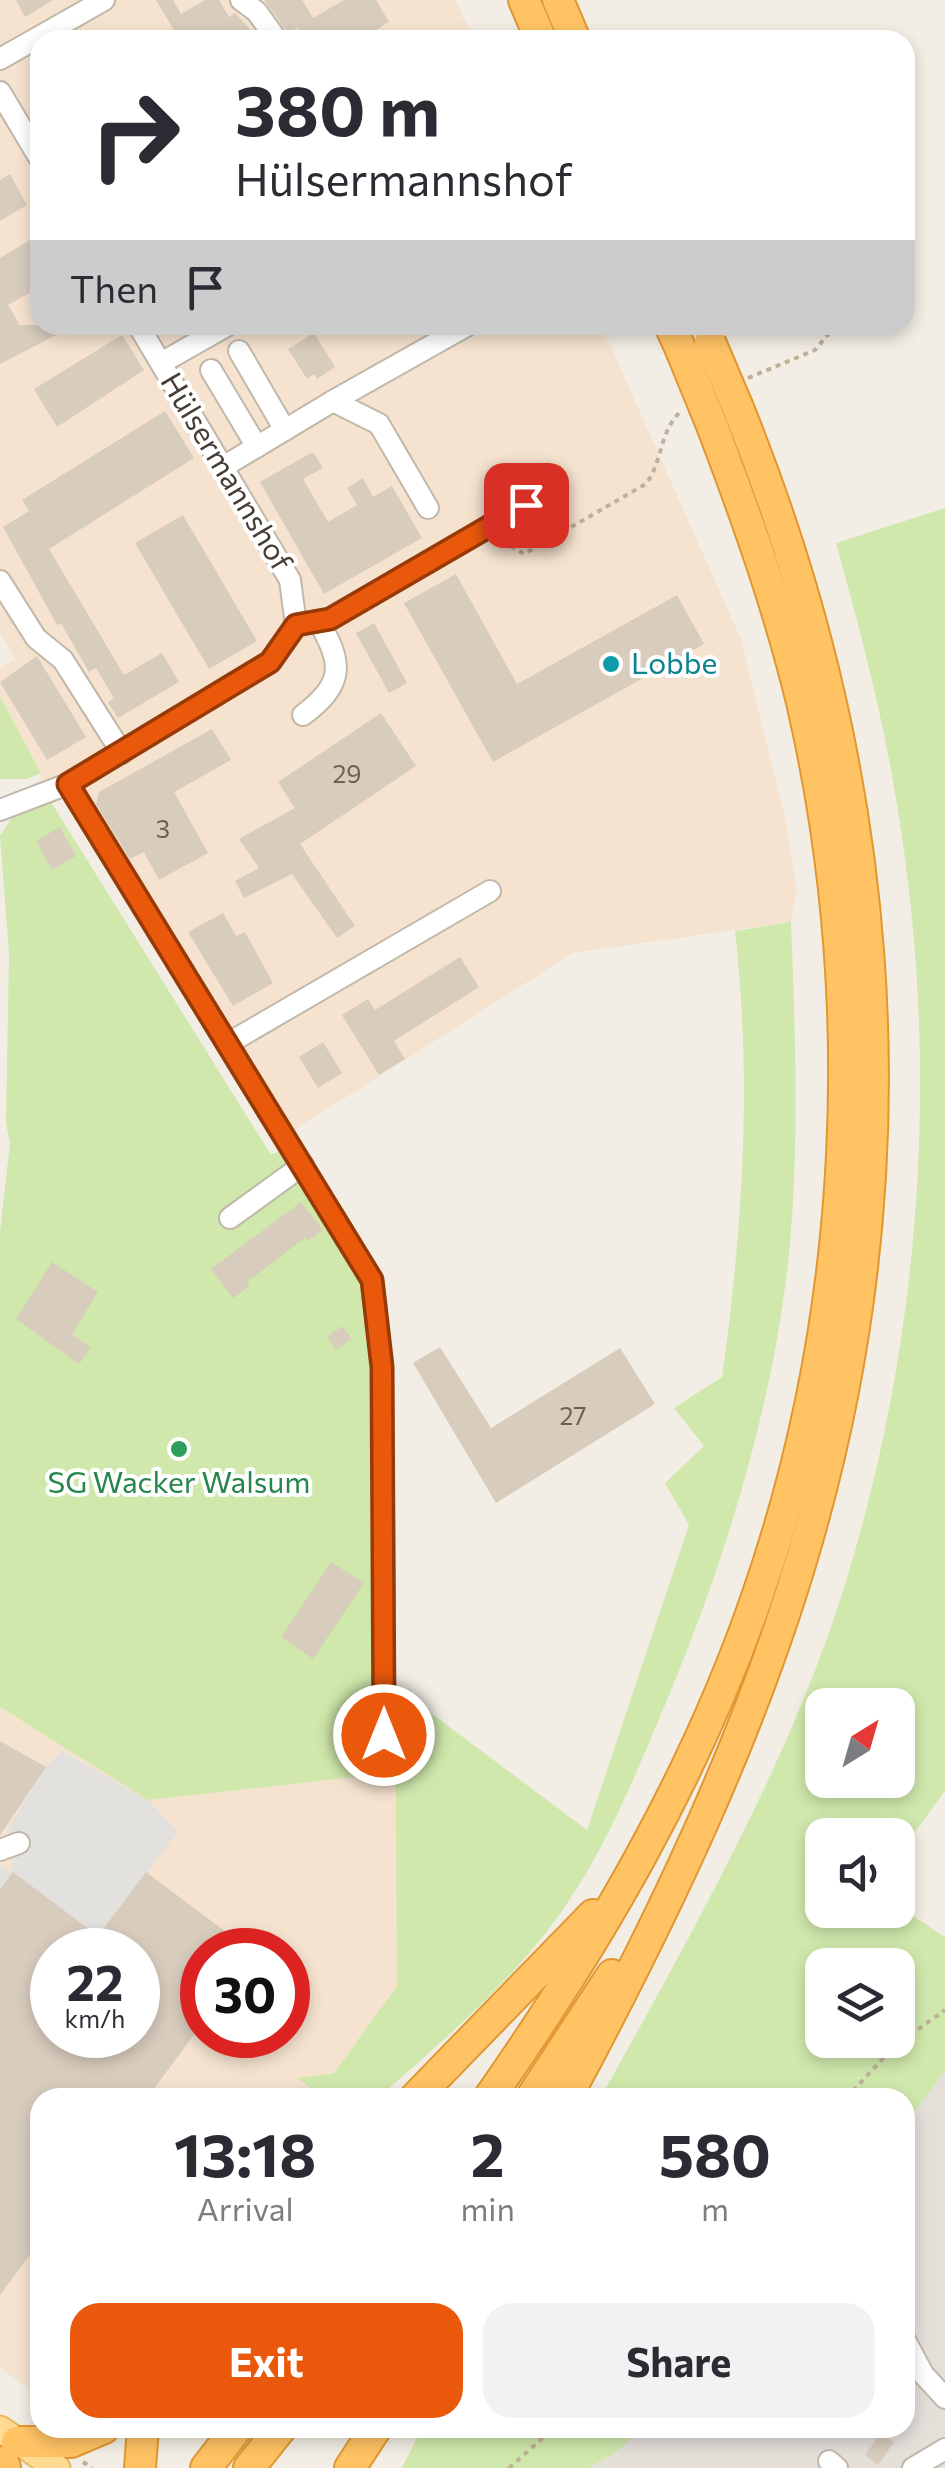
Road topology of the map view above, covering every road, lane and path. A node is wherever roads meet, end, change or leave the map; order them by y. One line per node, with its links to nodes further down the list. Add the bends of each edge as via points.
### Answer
1 (104, 0): 5 (street)
2 (241, 0): 6 (street)
3 (524, 0): 7 (highway)
4 (558, 0): 8 (highway)
5 (51, 30)
6 (270, 30)
7 (537, 30)
8 (571, 30)
9 (30, 42): 10 (street)
10 (0, 59)
11 (0, 92): 12 (street)
12 (30, 142)
13 (144, 335): 19 (street, Hülsermannshof)
14 (210, 335): 19 (street)
15 (450, 335): 22 (street)
16 (828, 335): 21 (path, via 815,350)
17 (691, 336): 21 (highway, bridge); 43 (highway, bridge, via 711,423 776,604 802,705 841,970 844,1112 822,1342 783,1515 717,1700)
18 (239, 351): 24 (street)
19 (161, 363): 26 (street, Hülsermannshof)
20 (211, 370): 25 (street)
21 (735, 396): 42 (highway, via 774,496 832,698 858,836 872,963 874,1116 865,1247 831,1452 784,1612)
22 (333, 401): 24 (street); 28 (street, via 379,424)
23 (682, 410): 29 (path, via 660,440 653,474 626,496 524,554 504,544)
24 (285, 430): 25 (street)
25 (257, 446): 26 (street)
26 (223, 467): 32 (street, Hülsermannshof, via 290,580)
27 (526, 505): 29 (street)
28 (428, 508)
29 (492, 524): 31 (street)
30 (0, 581): 34 (street)
31 (318, 621): 32 (street); 33 (street, via 335,649 336,678)
32 (296, 625): 34 (street, via 270,662)
33 (303, 715)
34 (122, 753): 35 (street)
35 (68, 784): 36 (street); 38 (street)
36 (0, 810)
37 (490, 891): 38 (street)
38 (226, 1044): 39 (street)
39 (303, 1166): 40 (street); 41 (street, via 361,1257 379,1323)
40 (230, 1218)
41 (384, 1772)
42 (704, 1814): 47 (highway); 48 (highway, via 624,1993)
43 (635, 1868): 45 (highway); 46 (highway)
44 (945, 2010): 49 (path, via 895,2046)
45 (424, 2088)
46 (496, 2088)
47 (538, 2088)
48 (572, 2088)
49 (855, 2088)
50 (915, 2359): 51 (street)
51 (945, 2398)
52 (80, 2438): 59 (highway)
53 (142, 2438): 61 (highway)
54 (229, 2438): 62 (highway)
55 (273, 2438): 63 (highway)
56 (370, 2438): 64 (highway)
57 (543, 2438): 65 (path)
58 (945, 2449): 66 (street)
59 (6, 2455): 60 (main road)
60 (57, 2468)
61 (140, 2468)
62 (206, 2468)
63 (249, 2468)
64 (350, 2468)
65 (509, 2468)
66 (913, 2468)

